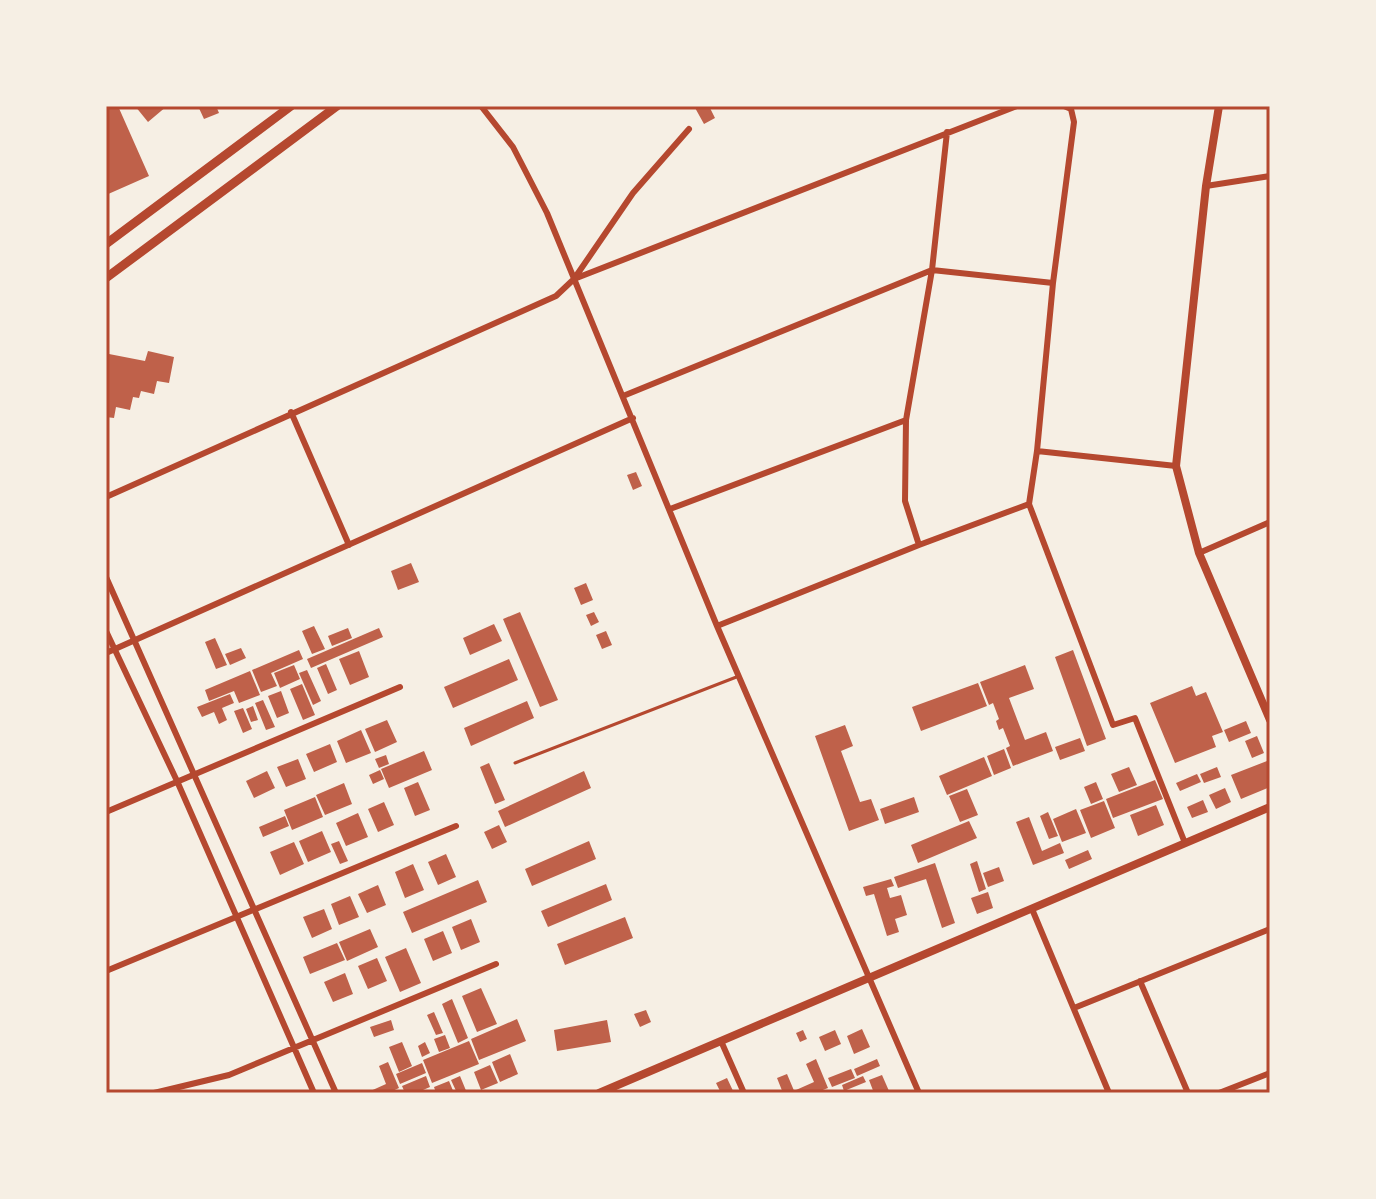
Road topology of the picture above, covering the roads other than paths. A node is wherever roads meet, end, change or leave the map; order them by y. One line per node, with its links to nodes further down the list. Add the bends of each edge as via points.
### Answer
1 (291, 106): 11 (main road)
2 (337, 106): 13 (main road)
3 (481, 106): 14 (street, via 513,147)
4 (1017, 106): 8 (street)
5 (1064, 106): 15 (street, via 1071,109 1074,122)
6 (1219, 106): 10 (street)
7 (689, 129): 14 (street, via 633,193)
8 (947, 132): 12 (street); 14 (street)
9 (1270, 176): 10 (street)
10 (1206, 186): 21 (street)
11 (106, 244)
12 (932, 270): 15 (street); 16 (street); 19 (street)
13 (106, 278)
14 (574, 279): 16 (street); 17 (street, via 556,296)
15 (1053, 283): 20 (street)
16 (623, 396): 18 (street)
17 (291, 412): 22 (street); 26 (street)
18 (633, 418): 24 (street); 26 (street)
19 (906, 420): 24 (street); 27 (street, via 905,501)
20 (1037, 451): 21 (street); 23 (street)
21 (1176, 466): 28 (street)
22 (106, 497)
23 (1029, 504): 27 (street); 44 (street, via 1113,725 1135,718)
24 (670, 509): 30 (street)
25 (1270, 522): 28 (street)
26 (349, 545): 32 (street)
27 (919, 545): 30 (street)
28 (1199, 553): 37 (street)
29 (106, 577): 32 (street)
30 (717, 626): 35 (street)
31 (106, 631): 33 (street)
32 (135, 640): 33 (street); 39 (street)
33 (115, 649): 34 (street); 40 (street)
34 (106, 653)
35 (739, 676): 38 (lane); 51 (street)
36 (400, 687): 39 (street)
37 (1270, 720)
38 (515, 763)
39 (196, 774): 40 (street); 45 (street)
40 (177, 781): 42 (street); 47 (street)
41 (1270, 807): 44 (street)
42 (106, 812)
43 (456, 826): 45 (street)
44 (1185, 843): 46 (street)
45 (255, 907): 47 (street); 54 (street)
46 (1032, 909): 51 (street); 53 (street)
47 (237, 915): 50 (street); 56 (street)
48 (1270, 929): 52 (street)
49 (496, 964): 54 (street)
50 (106, 971)
51 (868, 979): 55 (street); 63 (street)
52 (1140, 981): 53 (street); 65 (street)
53 (1074, 1008): 64 (street)
54 (314, 1039): 56 (street); 60 (street)
55 (721, 1041): 61 (street); 62 (street)
56 (295, 1048): 58 (street, via 229,1075); 59 (street)
57 (1270, 1073): 66 (street)
58 (154, 1093)
59 (314, 1093)
60 (336, 1093)
61 (599, 1093)
62 (744, 1093)
63 (919, 1093)
64 (1109, 1093)
65 (1188, 1093)
66 (1219, 1093)

